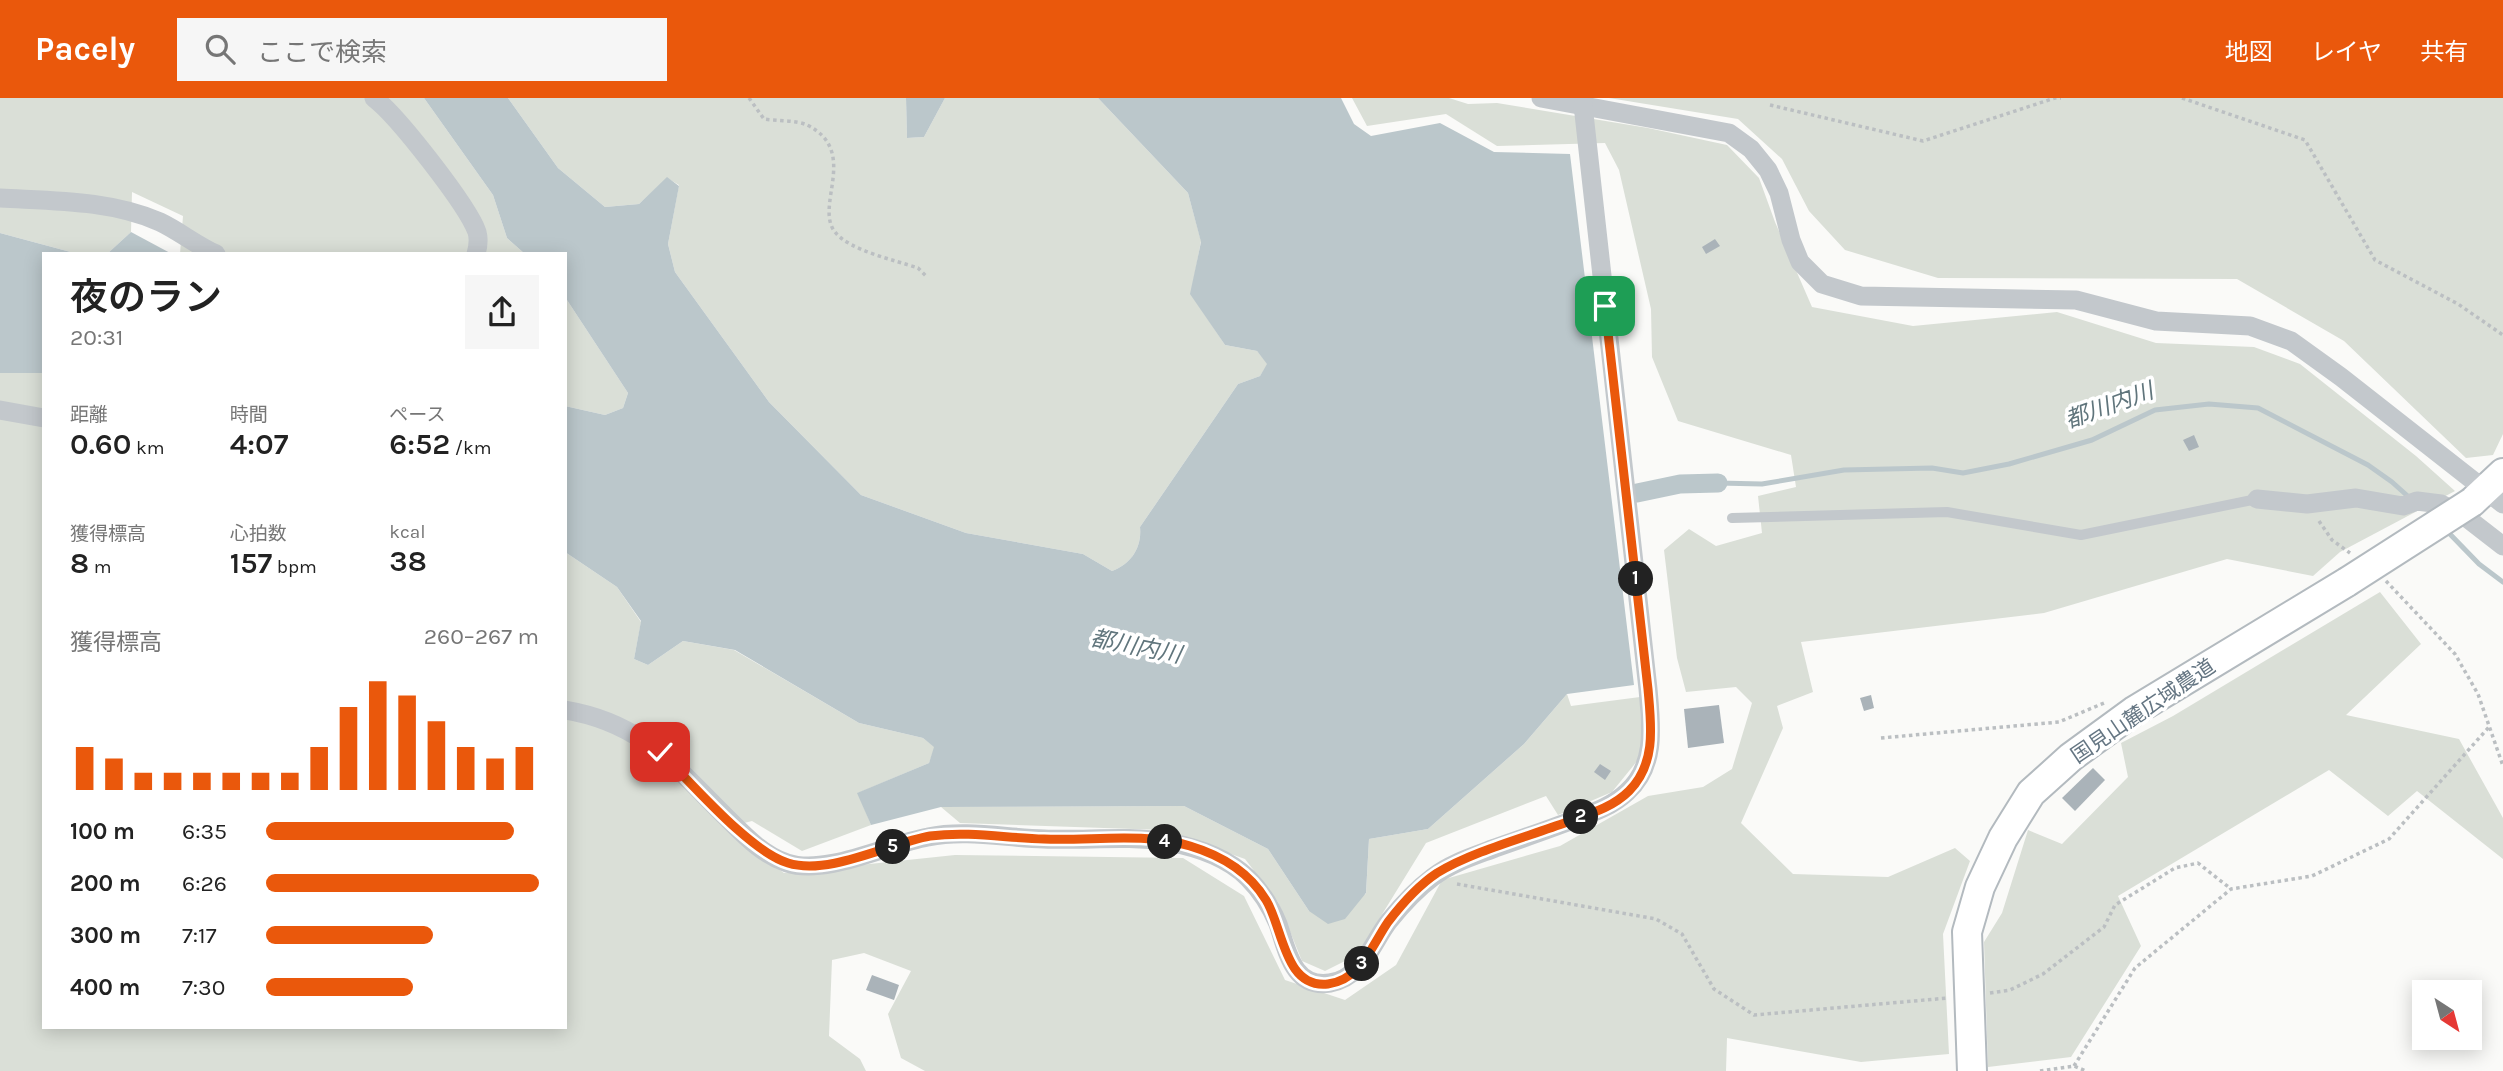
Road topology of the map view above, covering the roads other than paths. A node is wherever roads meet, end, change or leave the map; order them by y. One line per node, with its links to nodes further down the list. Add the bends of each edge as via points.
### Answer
1 (374, 98): 6 (street, via 395,116 466,212 477,234)
2 (1541, 98): 3 (street)
3 (1583, 105): 9 (street, via 1729,133 1751,149 1779,193 1800,262 1822,284 1861,296 2076,300 2156,321 2250,326 2291,341); 13 (street, via 1647,676 1652,740 1646,765 1630,790 1605,808 1436,874 1388,922 1363,963 1343,979 1311,983 1296,971 1277,922 1247,877 1229,863 1189,846 1148,839 962,833 927,837 847,860 792,865 746,837 639,737 612,722)
4 (0, 198): 5 (street, via 118,209 159,222)
5 (212, 252)
6 (476, 252)
7 (0, 410): 8 (street)
8 (42, 418)
9 (2491, 492): 14 (street, 国見山麓広域農道, bridge, via 2349,569 2134,711 2031,793 1980,887 1967,932)
10 (2257, 499): 11 (lane, via 2081,535 1947,512); 12 (street, via 2307,504 2356,498 2441,504)
11 (1732, 518)
12 (2503, 546)
13 (567, 711)
14 (1972, 1071)

